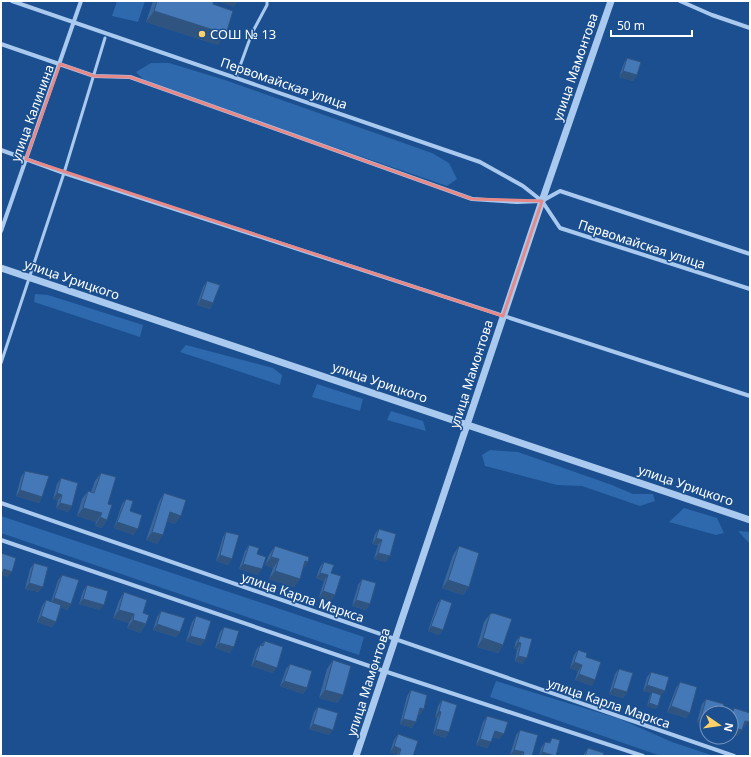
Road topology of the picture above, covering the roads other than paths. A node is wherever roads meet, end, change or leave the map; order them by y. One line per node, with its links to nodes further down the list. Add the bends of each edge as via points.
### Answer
1 (12, 1): 6 (street, Первомайская улица)
2 (81, 1): 6 (street, улица Калинина)
3 (267, 1): 12 (lane)
4 (611, 1): 16 (street, улица Мамонтова)
5 (680, 1): 7 (street)
6 (74, 22): 10 (street, улица Калинина); 12 (street, Первомайская улица)
7 (750, 28)
8 (105, 38): 11 (lane)
9 (1, 44): 10 (street, Первомайская улица)
10 (60, 64): 11 (street, Первомайская улица); 14 (street, улица Калинина)
11 (94, 76): 15 (lane); 16 (street, Первомайская улица, via 130,77 472,200)
12 (236, 77): 16 (street, Первомайская улица, via 480,162 523,186)
13 (1, 150): 14 (street)
14 (26, 159): 15 (street); 17 (street, улица Калинина)
15 (64, 173): 20 (lane); 22 (street)
16 (542, 201): 18 (street, Первомайская улица, via 560,191); 21 (street, Первомайская улица, via 560,228); 22 (street, улица Мамонтова)
17 (1, 231)
18 (750, 254)
19 (1, 268): 20 (street, улица Урицкого)
20 (29, 277): 23 (lane); 25 (street, улица Урицкого)
21 (750, 289)
22 (503, 316): 24 (street); 25 (street, улица Мамонтова)
23 (1, 363)
24 (750, 396)
25 (467, 424): 27 (street, улица Урицкого); 29 (street, улица Мамонтова)
26 (1, 503): 29 (street, улица Карла Маркса)
27 (750, 520)
28 (1, 540): 30 (street)
29 (395, 640): 30 (street, улица Мамонтова); 33 (street, улица Карла Маркса)
30 (384, 671): 31 (street, улица Мамонтова); 32 (street)
31 (356, 756)
32 (643, 756)
33 (734, 756)

